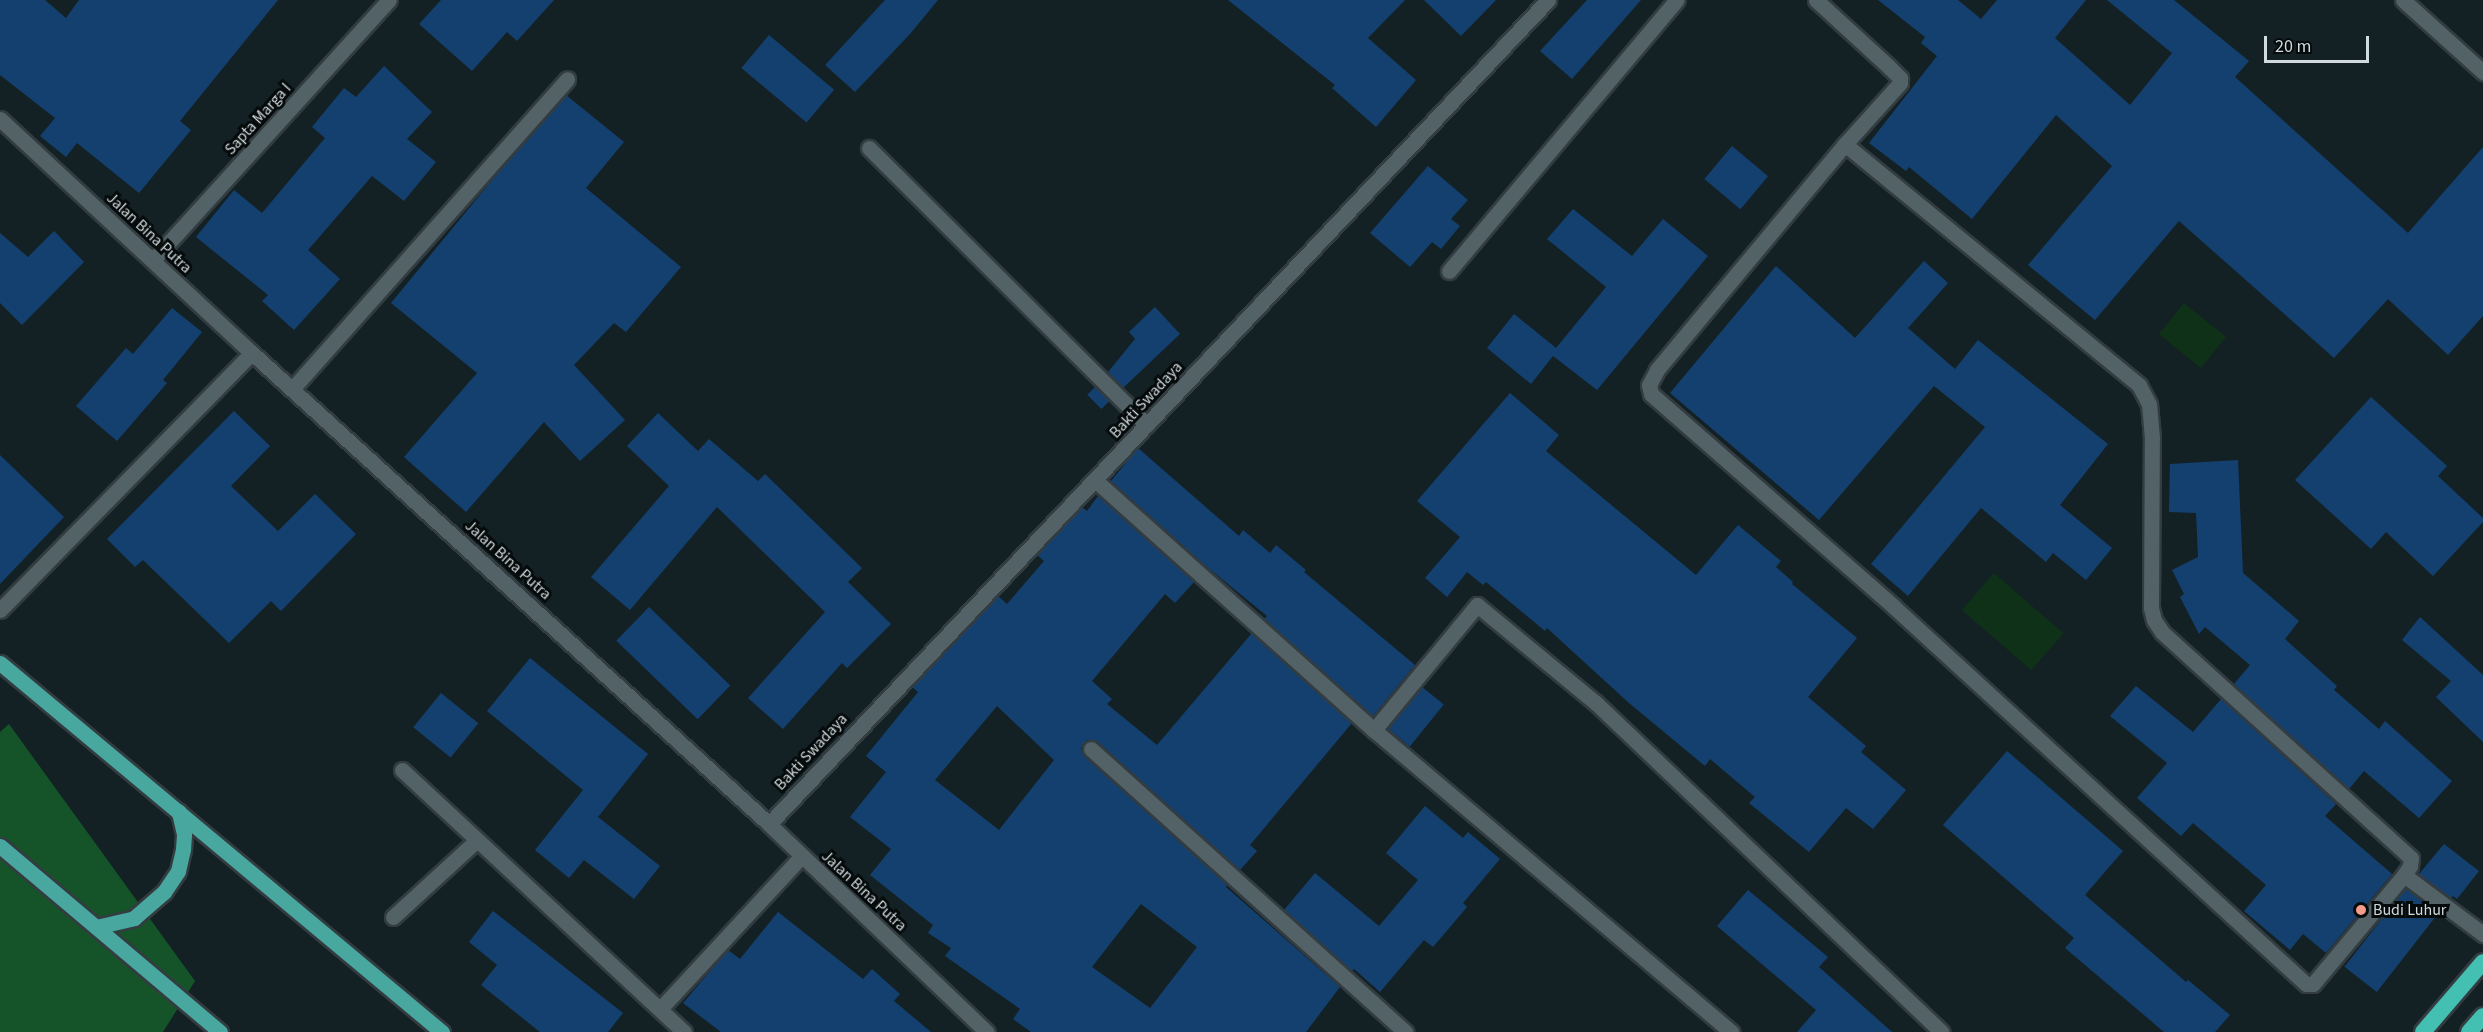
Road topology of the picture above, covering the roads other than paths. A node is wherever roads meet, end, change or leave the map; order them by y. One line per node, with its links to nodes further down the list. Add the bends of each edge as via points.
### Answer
1 (389, 0): 11 (street, Sapta Marga I)
2 (1548, 0): 15 (street, Bakti Swadaya)
3 (1676, 0): 12 (street)
4 (1816, 0): 9 (street, via 1899,78 1900,83)
5 (2403, 0): 6 (street)
6 (2483, 72)
7 (567, 79): 14 (street)
8 (0, 119): 11 (street, Jalan Bina Putra)
9 (1845, 144): 27 (street, via 2144,392 2152,438 2154,620 2162,632 2398,844 2410,858); 27 (street, via 1657,370 1649,385 1651,394 1879,593 2307,984 2313,984)
10 (870, 148): 15 (street)
11 (153, 260): 13 (street, Jalan Bina Putra)
12 (1449, 270)
13 (252, 353): 14 (street, Jalan Bina Putra); 17 (street)
14 (293, 388): 23 (street, Jalan Bina Putra)
15 (1147, 425): 16 (street, Bakti Swadaya)
16 (1095, 480): 19 (street); 23 (street, Bakti Swadaya)
17 (0, 610)
18 (0, 663): 22 (main road)
19 (1374, 730): 39 (street); 40 (street, via 1477,605 1596,703)
20 (1091, 749): 38 (street)
21 (402, 770): 24 (street)
22 (179, 812): 29 (main road, via 183,849 178,871 164,892 134,918); 35 (main road)
23 (769, 824): 26 (street, Jalan Bina Putra)
24 (477, 840): 28 (street); 32 (street)
25 (0, 846): 29 (main road)
26 (801, 856): 32 (street); 37 (street, Jalan Bina Putra)
27 (2404, 875): 30 (street)
28 (393, 917)
29 (96, 927): 34 (main road)
30 (2483, 934)
31 (2483, 962): 41 (highway)
32 (660, 1010): 36 (street)
33 (2483, 1016): 42 (highway)
34 (220, 1032)
35 (442, 1032)
36 (684, 1032)
37 (987, 1032)
38 (1405, 1032)
39 (1732, 1032)
40 (1942, 1032)
41 (2423, 1032)
42 (2469, 1032)

